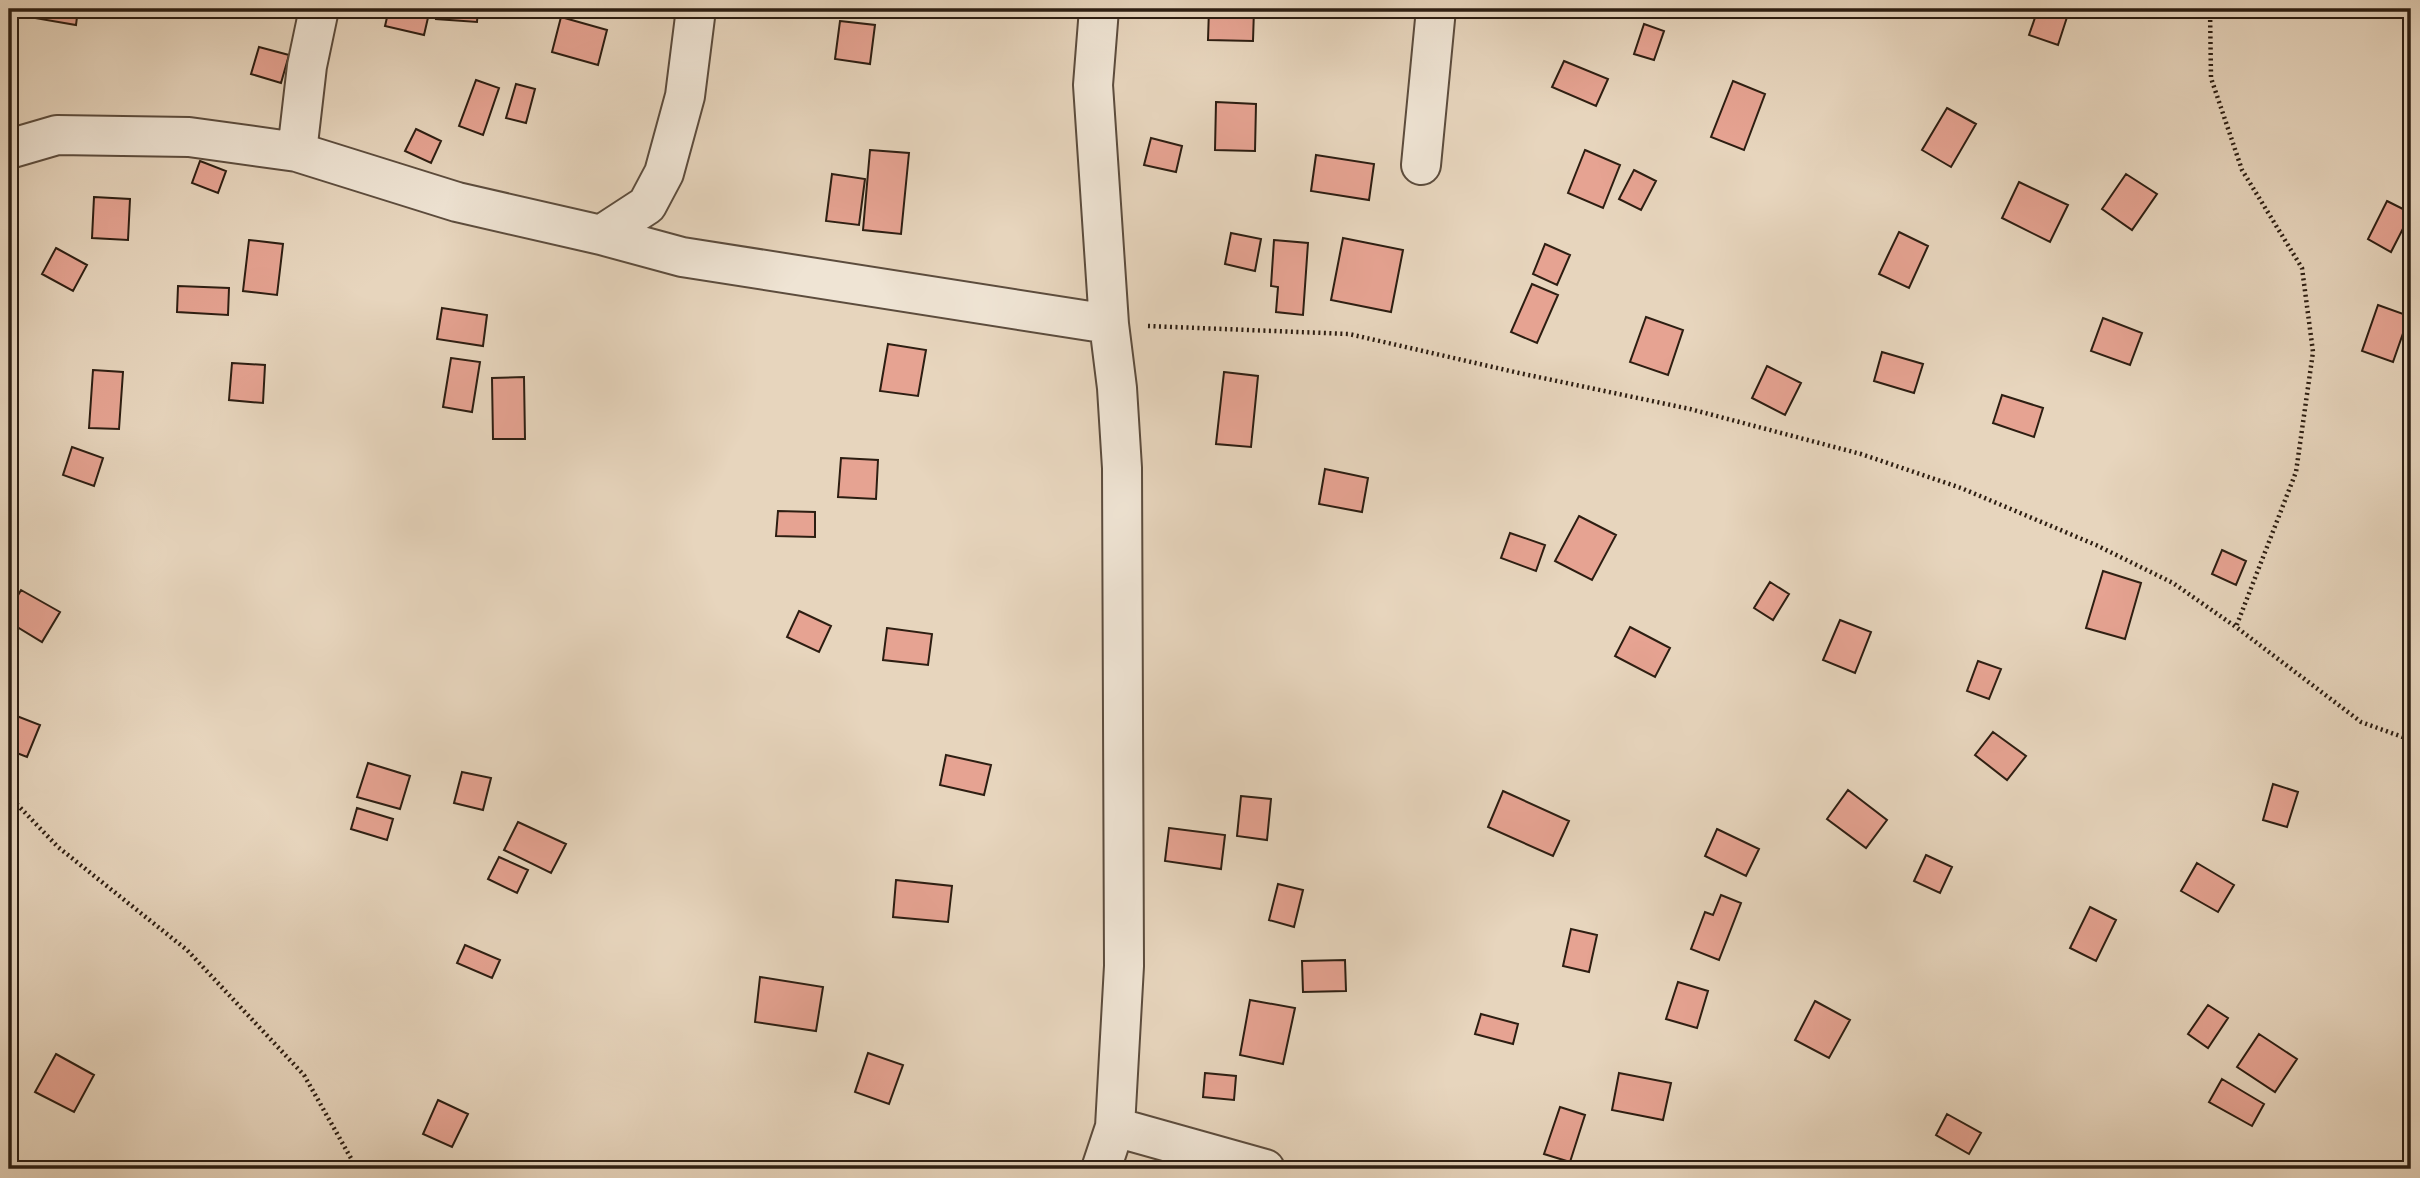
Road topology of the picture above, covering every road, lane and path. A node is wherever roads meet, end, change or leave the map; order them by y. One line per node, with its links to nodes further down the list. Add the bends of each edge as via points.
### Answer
1 (319, 9): 7 (street)
2 (696, 9): 9 (street, via 685,96 664,173 647,205)
3 (1099, 9): 10 (street, via 1093,85)
4 (1436, 9): 8 (street)
5 (2210, 9): 11 (path, via 2211,78 2242,170 2302,268 2313,352 2296,472)
6 (9, 149): 7 (street, via 57,135 189,137)
7 (297, 152): 9 (street, via 457,202)
8 (1421, 165)
9 (601, 234): 10 (street, via 682,257)
10 (1109, 324): 11 (path, via 1349,334 1690,409 1861,454 1961,488 2096,545 2173,583); 14 (street, via 1122,468 1124,966)
11 (2236, 627): 12 (path, via 2361,722)
12 (2411, 740)
13 (9, 796): 15 (path, via 58,847 187,950 304,1076)
14 (1115, 1127): 16 (street); 17 (street)
15 (357, 1169)
16 (1101, 1169)
17 (1265, 1169)

